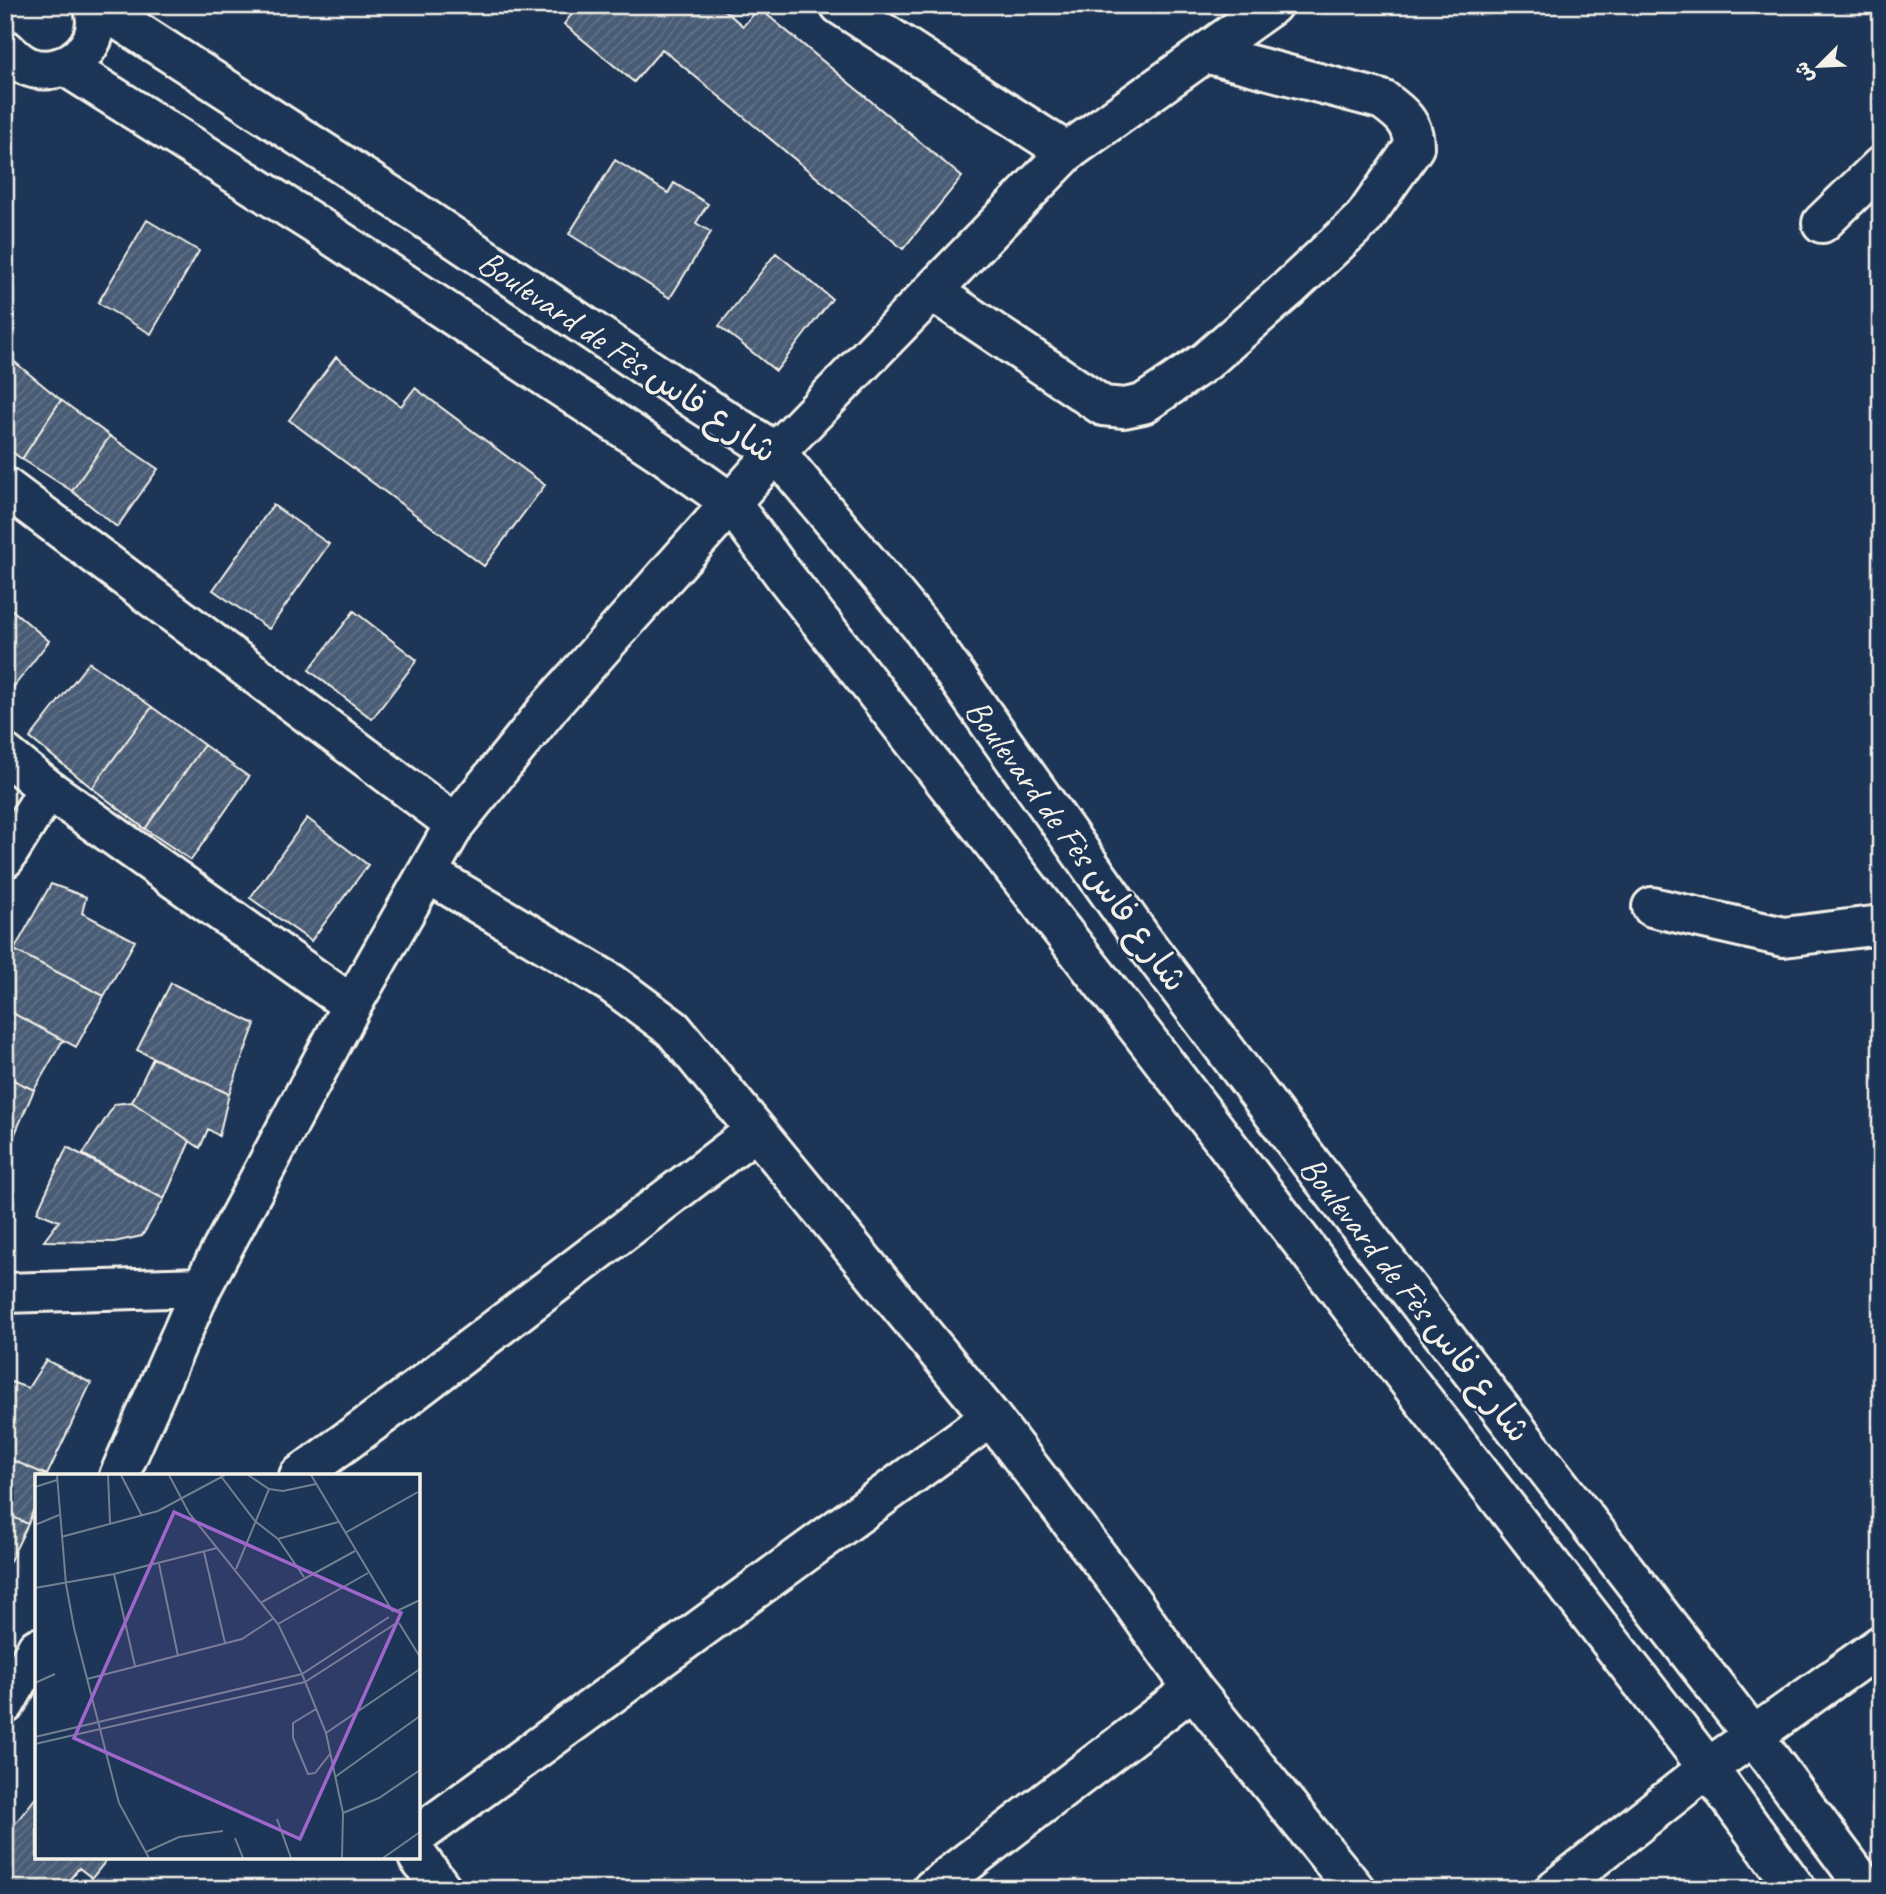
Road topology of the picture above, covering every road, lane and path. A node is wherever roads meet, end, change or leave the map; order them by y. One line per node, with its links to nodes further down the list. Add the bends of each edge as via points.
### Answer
1 (95, 5): 6 (street, via 91,40 81,55); 11 (street, Boulevard de Fès شارع فاس)
2 (840, 5): 7 (street)
3 (1272, 5): 4 (street)
4 (1205, 53): 7 (street); 10 (street, via 1383,100 1404,115 1414,135 1414,147 1364,219 1206,361 1143,404 1103,406)
5 (8, 60): 6 (street, via 47,70)
6 (65, 66): 13 (street, Boulevard de Fès شارع فاس, via 316,225)
7 (1067, 152): 10 (street)
8 (1881, 166): 9 (street)
9 (1822, 223)
10 (932, 291): 11 (street)
11 (776, 452): 13 (street); 32 (street, Boulevard de Fès شارع فاس, via 920,625 1142,939)
12 (5, 487): 16 (street)
13 (730, 502): 16 (street, via 551,705); 33 (street, Boulevard de Fès شارع فاس)
14 (5, 754): 15 (street)
15 (48, 789): 17 (street); 21 (street)
16 (455, 824): 18 (street)
17 (5, 858)
18 (427, 873): 21 (street); 22 (street, via 611,983 673,1029)
19 (1652, 907): 20 (street, via 1784,937)
20 (1881, 925)
21 (352, 1005): 23 (street)
22 (755, 1131): 25 (street); 27 (street)
23 (202, 1287): 24 (street); 26 (street)
24 (5, 1293)
25 (990, 1417): 30 (street); 34 (street)
26 (120, 1474)
27 (302, 1474)
28 (1881, 1646): 32 (street)
29 (35, 1652): 31 (street)
30 (1193, 1689): 37 (street); 38 (street)
31 (5, 1704)
32 (1754, 1737): 33 (street); 41 (street, Boulevard de Fès شارع فاس)
33 (1709, 1768): 39 (street); 40 (street, Boulevard de Fès شارع فاس)
34 (420, 1834)
35 (420, 1859): 36 (street)
36 (442, 1889)
37 (932, 1889)
38 (1355, 1889)
39 (1555, 1889)
40 (1796, 1889)
41 (1867, 1889)

